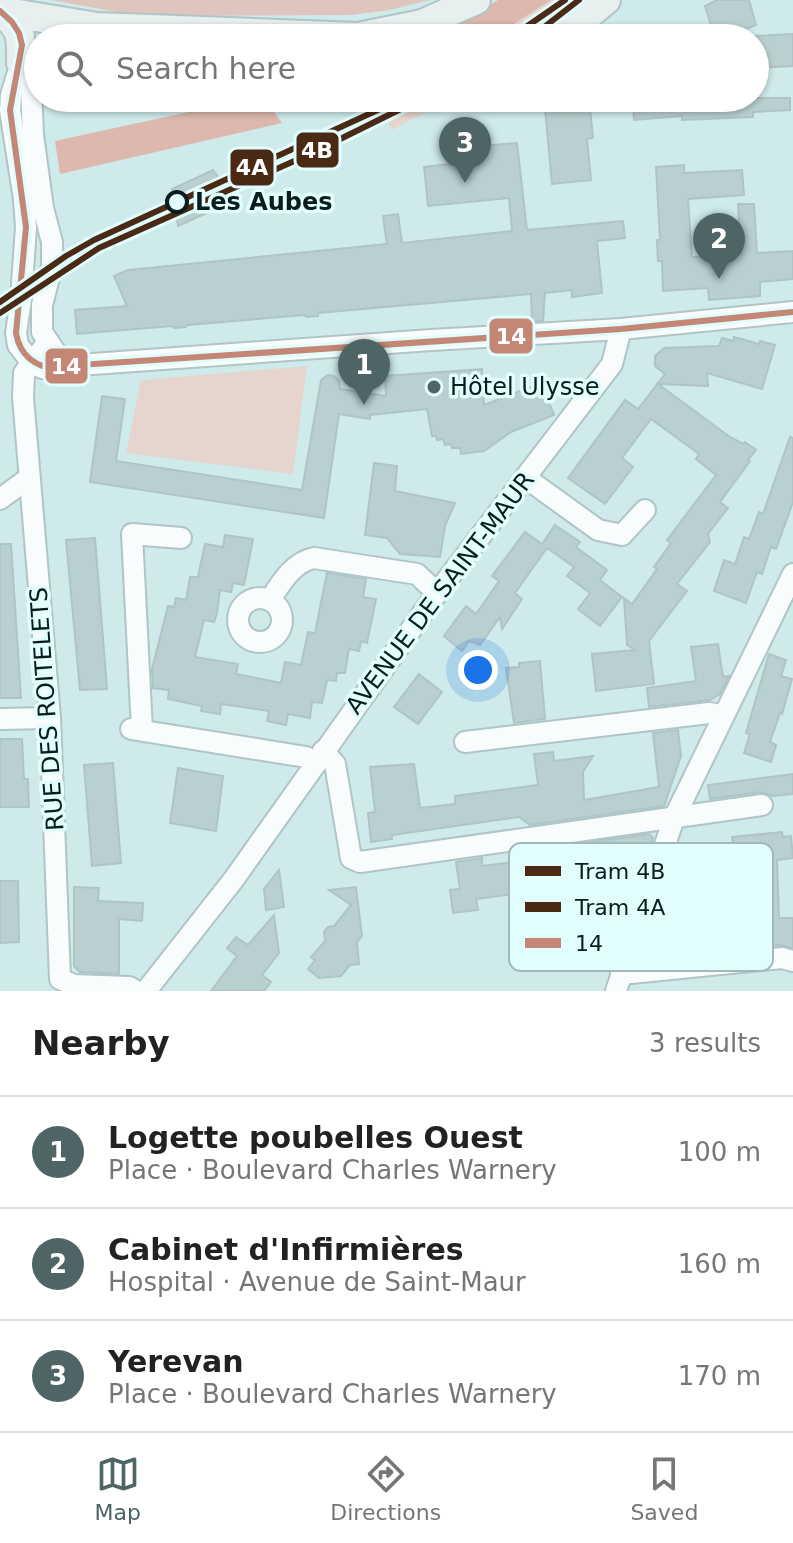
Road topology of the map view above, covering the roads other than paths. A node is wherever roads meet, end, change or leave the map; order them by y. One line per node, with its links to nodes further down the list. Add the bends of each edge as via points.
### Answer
1 (476, 0): 5 (main road)
2 (606, 0): 6 (main road)
3 (1, 12): 4 (main road); 7 (main road, via 21,34)
4 (78, 24)
5 (422, 24)
6 (577, 24)
7 (24, 58): 8 (street); 12 (street, via 10,110 26,227 21,299)
8 (0, 91)
9 (32, 112): 10 (street, via 52,242)
10 (42, 305): 12 (street); 14 (street)
11 (793, 312): 13 (street)
12 (8, 328): 15 (street)
13 (621, 329): 16 (street); 18 (street, AVENUE DE SAINT-MAUR, via 612,364)
14 (47, 343): 15 (street); 16 (street)
15 (31, 362): 16 (street, via 51,370); 17 (street, RUE DES ROITELETS, via 24,373 23,397)
16 (64, 366)
17 (29, 478): 19 (street); 26 (street, RUE DES ROITELETS)
18 (526, 478): 20 (street, via 598,530 622,535); 23 (street, AVENUE DE SAINT-MAUR)
19 (0, 499)
20 (645, 510)
21 (181, 538): 29 (street, via 132,534 136,730)
22 (793, 574): 25 (street)
23 (437, 593): 24 (street, via 417,574 314,558 285,577); 29 (street, AVENUE DE SAINT-MAUR)
24 (270, 600)
25 (722, 715): 28 (street); 31 (street)
26 (50, 718): 27 (street); 37 (street, RUE DES ROITELETS, via 60,979)
27 (0, 719)
28 (465, 742)
29 (320, 757): 31 (street, via 335,764 351,858 360,862); 38 (street, AVENUE DE SAINT-MAUR)
30 (762, 805): 31 (street)
31 (674, 818): 32 (street)
32 (665, 843)
33 (773, 959): 34 (street)
34 (793, 961)
35 (693, 971): 36 (street)
36 (618, 982)
37 (136, 991)
38 (146, 991)

